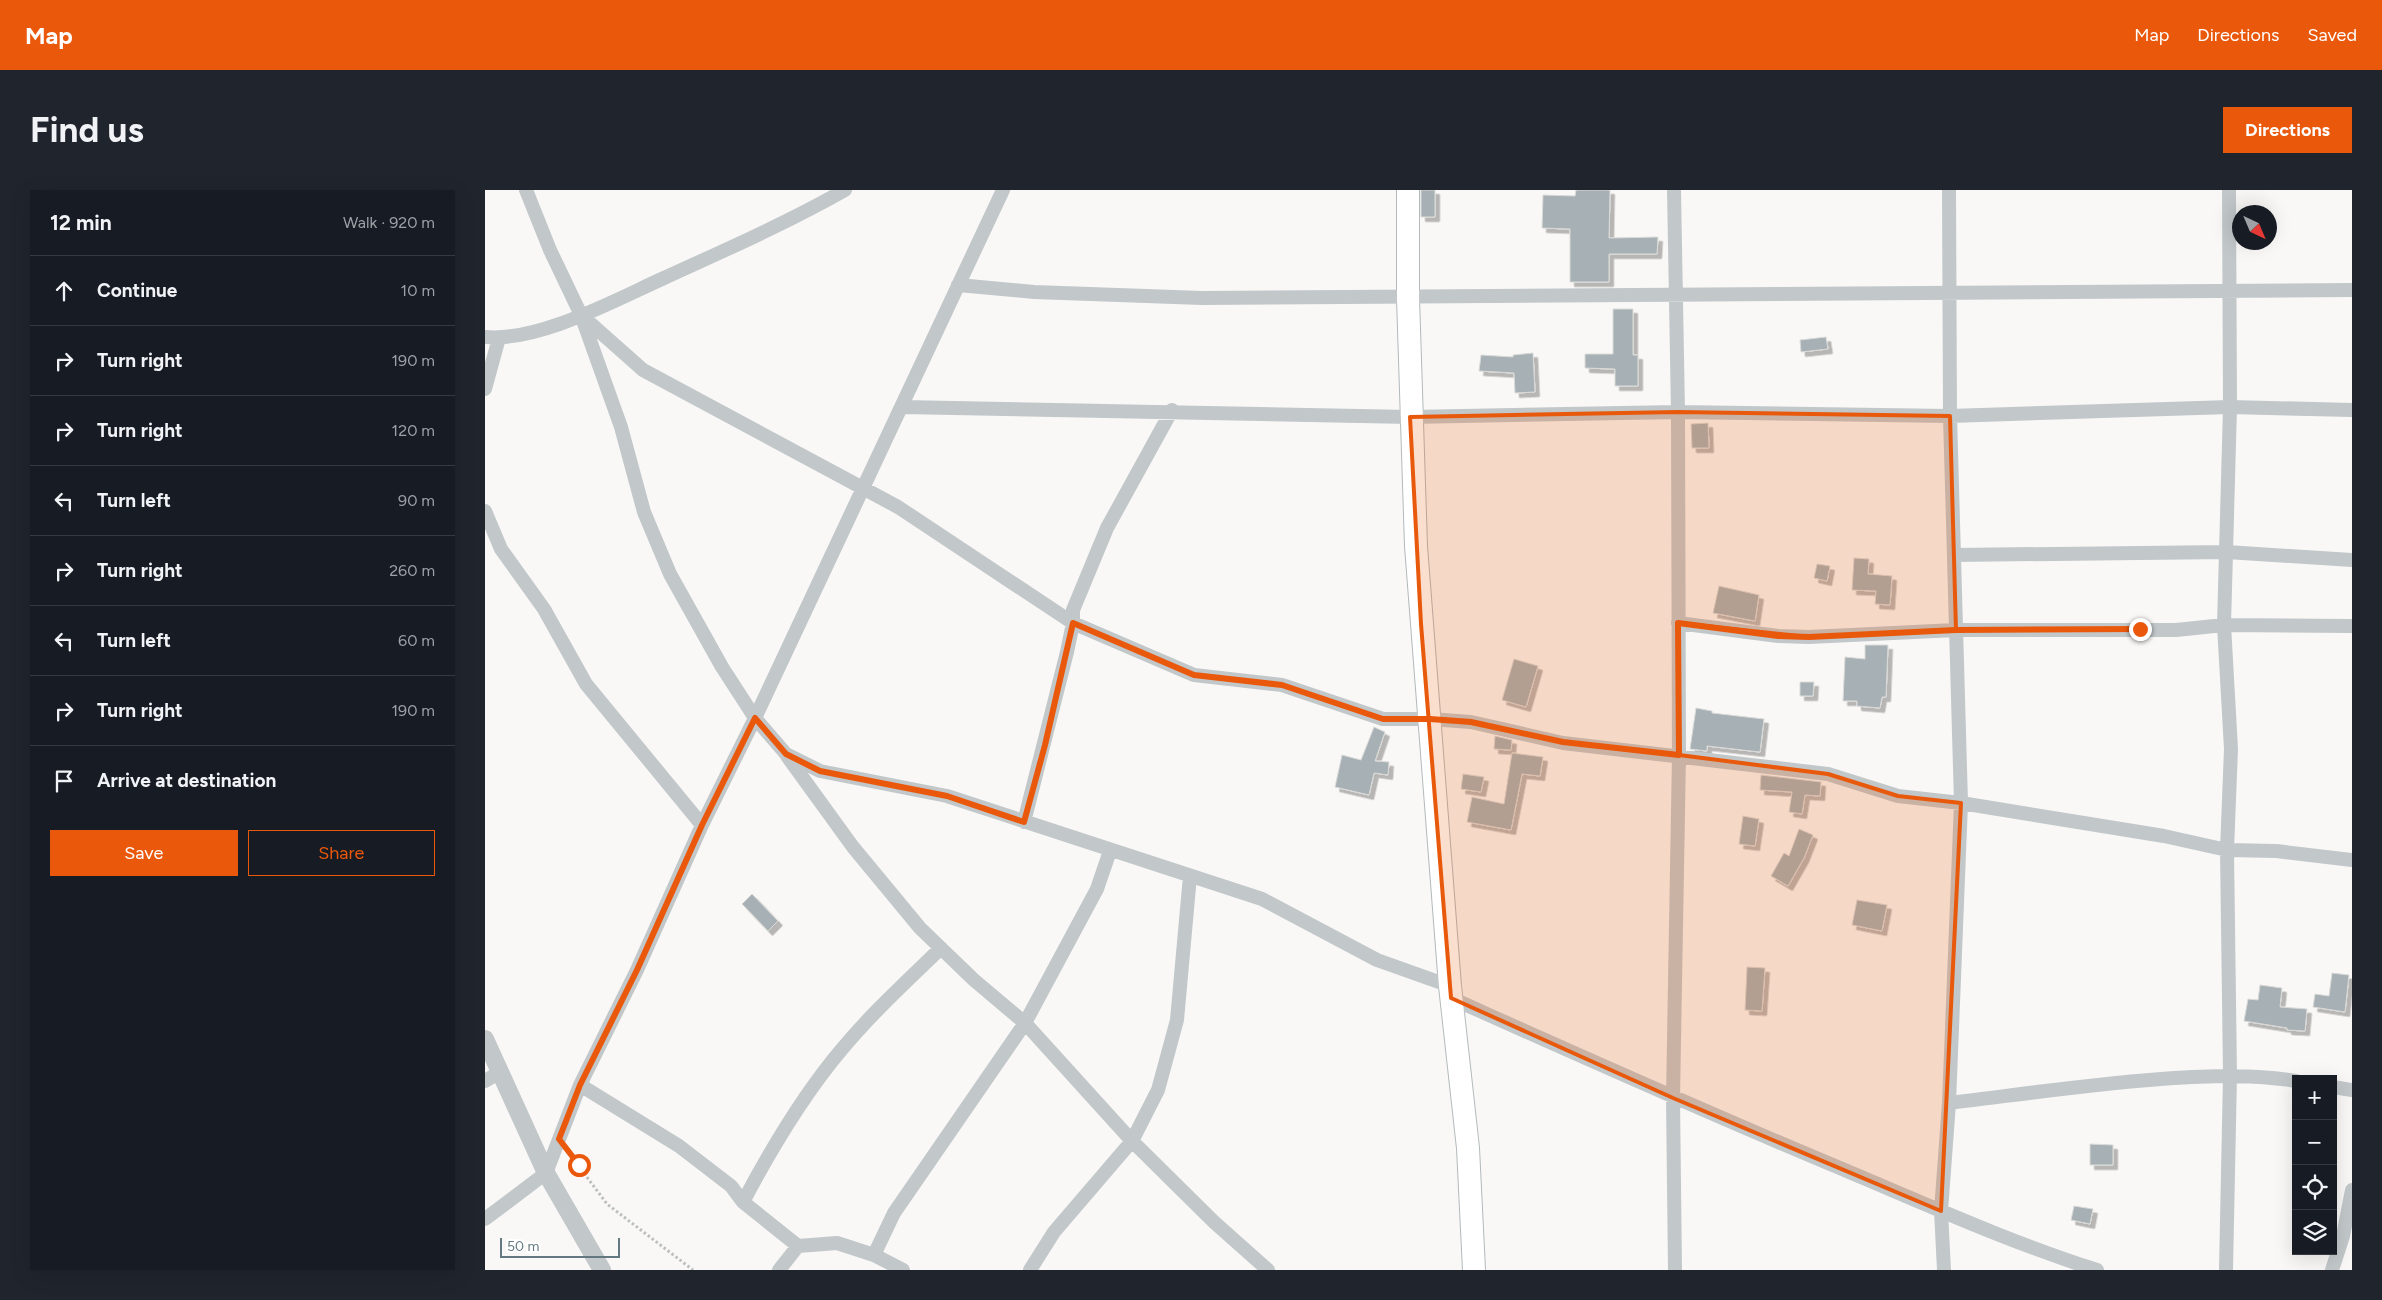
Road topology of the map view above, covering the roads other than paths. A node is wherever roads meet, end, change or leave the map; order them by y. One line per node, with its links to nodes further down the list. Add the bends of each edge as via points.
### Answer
1 (525, 190): 14 (street, via 549,250)
2 (845, 190): 14 (street, via 758,234)
3 (1003, 190): 8 (street)
4 (1408, 190): 13 (main road)
5 (1674, 190): 12 (street)
6 (1949, 190): 11 (street)
7 (2229, 190): 10 (street)
8 (958, 286): 13 (street, via 1192,298); 17 (street)
9 (2352, 290): 10 (street)
10 (2230, 291): 11 (street); 18 (street)
11 (1950, 292): 12 (street); 22 (street)
12 (1676, 294): 13 (street); 21 (street)
13 (1407, 298): 23 (main road)
14 (581, 315): 15 (street, via 533,331); 24 (street, via 643,370); 34 (street, via 621,427 644,512 671,574 722,667)
15 (492, 337): 16 (street)
16 (485, 389)
17 (902, 406): 19 (street); 24 (street)
18 (2230, 407): 20 (street); 22 (street); 26 (street)
19 (1172, 410): 23 (street); 29 (street, via 1107,528 1073,610)
20 (2352, 410)
21 (1678, 412): 22 (street); 23 (street); 30 (street)
22 (1950, 416): 27 (street)
23 (1410, 417): 35 (main road, via 1416,546)
24 (863, 488): 29 (street, via 899,507); 34 (street)
25 (485, 511): 40 (street, via 501,549 544,609 586,684)
26 (2227, 552): 27 (street); 28 (street); 31 (street)
27 (1954, 555): 33 (street)
28 (2352, 560)
29 (1073, 623): 35 (street, via 1194,675 1282,685 1383,719); 39 (street)
30 (1678, 623): 33 (street, via 1809,637); 37 (street)
31 (2224, 626): 32 (street); 33 (street, via 2177,630); 41 (street, via 2231,749)
32 (2352, 626)
33 (1956, 630): 38 (street)
34 (755, 718): 36 (street); 40 (street)
35 (1430, 719): 37 (street, via 1471,722 1563,742); 46 (main road)
36 (786, 754): 39 (street, via 820,771 947,796); 45 (street, via 853,847 920,928)
37 (1679, 755): 38 (street, via 1828,774 1898,796); 55 (street)
38 (1961, 803): 41 (street, via 2164,836); 56 (street)
39 (1024, 822): 42 (street)
40 (702, 825): 52 (street, via 637,970)
41 (2227, 850): 43 (street, via 2276,850); 49 (street)
42 (1110, 851): 44 (street); 47 (street, via 1097,889)
43 (2352, 860)
44 (1190, 876): 46 (street, via 1262,899 1377,960); 57 (street, via 1177,1020 1158,1090)
45 (941, 948): 47 (street); 60 (street, via 841,1049 779,1138)
46 (1451, 992): 55 (street); 70 (main road, via 1468,1148)
47 (1025, 1023): 57 (street); 64 (street, via 894,1213)
48 (485, 1039): 50 (street)
49 (2231, 1075): 51 (street); 56 (street, via 2107,1083); 74 (street)
50 (493, 1076): 58 (street)
51 (2292, 1080)
52 (580, 1085): 58 (street); 60 (street, via 679,1146 731,1186)
53 (2337, 1088): 54 (street)
54 (2352, 1090)
55 (1673, 1098): 61 (street); 71 (street)
56 (1949, 1103): 61 (street)
57 (1132, 1141): 68 (street, via 1054,1232); 69 (street)
58 (546, 1173): 62 (street); 65 (street)
59 (2352, 1190): 75 (street)
60 (743, 1202): 63 (street)
61 (1941, 1211): 72 (street); 73 (street, via 2041,1252)
62 (485, 1219)
63 (798, 1246): 64 (street, via 837,1243); 66 (street)
64 (874, 1255): 67 (street)
65 (602, 1270)
66 (779, 1270)
67 (903, 1270)
68 (1030, 1270)
69 (1268, 1270)
70 (1474, 1270)
71 (1675, 1270)
72 (1944, 1270)
73 (2097, 1270)
74 (2226, 1270)
75 (2332, 1270)

